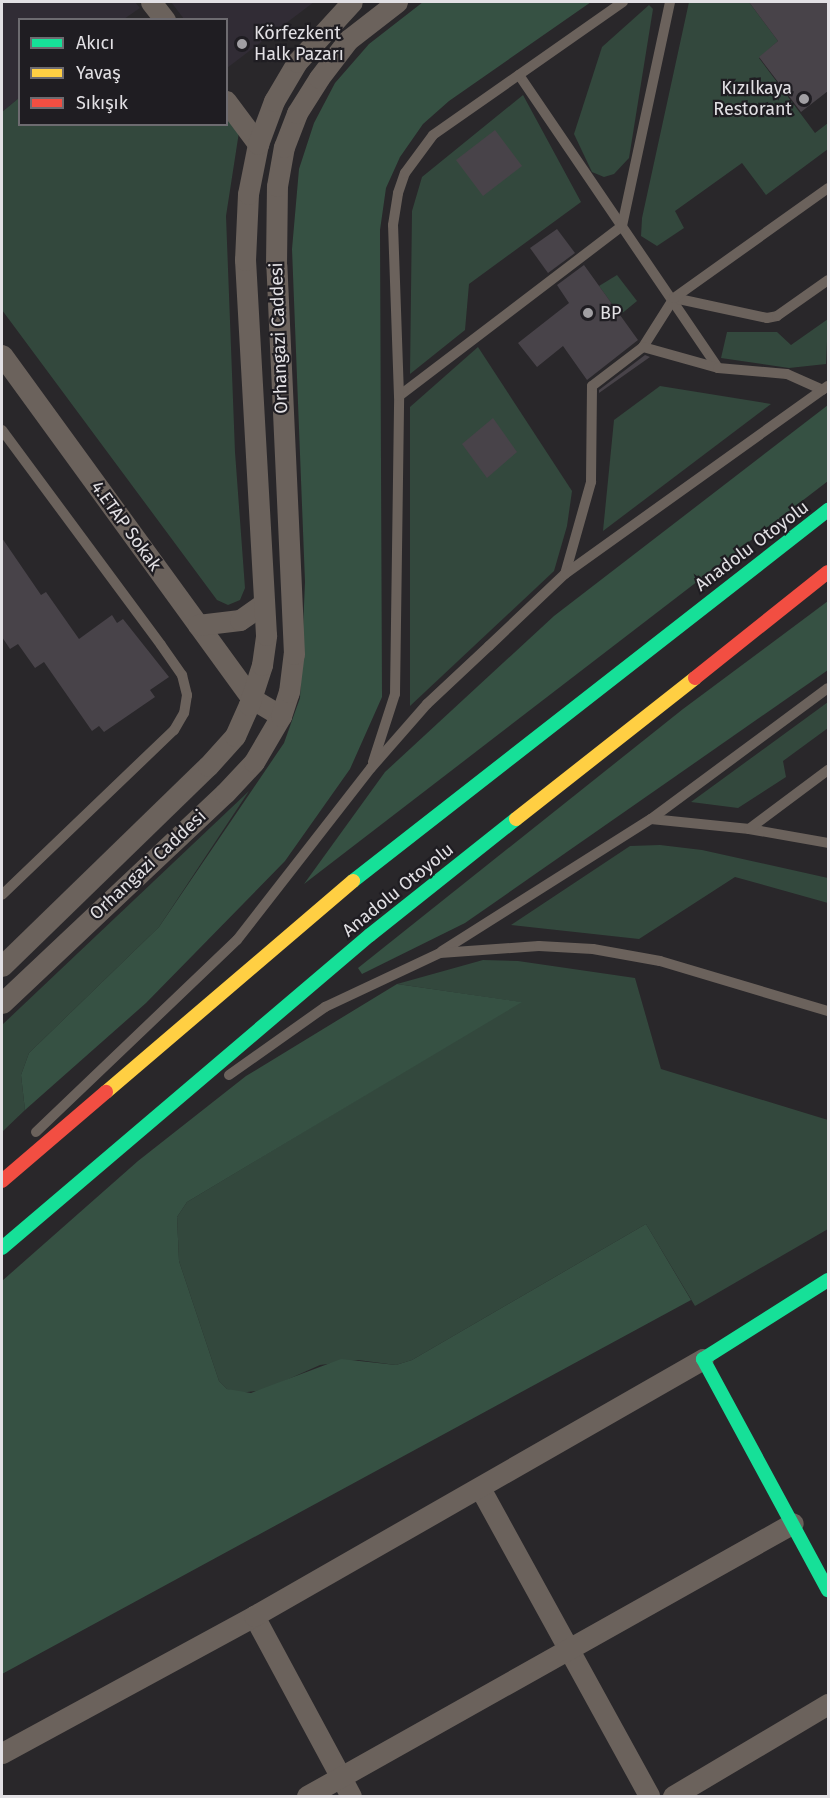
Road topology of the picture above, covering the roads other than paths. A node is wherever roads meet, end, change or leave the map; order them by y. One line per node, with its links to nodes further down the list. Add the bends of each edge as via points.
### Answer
1 (152, 2): 6 (street)
2 (352, 2): 9 (street, Orhangazi Caddesi, via 297,62 274,101)
3 (397, 2): 27 (street, Orhangazi Caddesi, via 348,40 319,78 297,113 277,186 276,265 294,654)
4 (623, 2): 7 (lane)
5 (670, 2): 11 (lane)
6 (164, 18)
7 (519, 75): 11 (lane); 18 (lane, via 433,135 405,173 393,225)
8 (228, 104): 9 (street)
9 (258, 144): 23 (street, Orhangazi Caddesi, via 248,194 245,260)
10 (828, 188): 13 (lane)
11 (622, 226): 13 (lane); 18 (lane)
12 (828, 280): 13 (lane, via 767,318)
13 (674, 298): 14 (lane); 16 (lane)
14 (643, 347): 16 (lane); 22 (lane, via 592,386 591,482)
15 (2, 355): 24 (street, 4.ETAP Sokak)
16 (718, 368): 17 (lane, via 788,374)
17 (826, 388): 22 (lane)
18 (399, 396): 28 (lane, via 395,694)
19 (2, 430): 33 (lane, via 162,645 182,675 187,695 184,713 174,730)
20 (828, 510): 41 (main road, Anadolu Otoyolu, via 397,844)
21 (828, 572): 42 (main road, Anadolu Otoyolu, via 380,927)
22 (565, 574): 28 (lane, via 427,704)
23 (264, 603): 24 (street, via 240,620); 26 (street, Orhangazi Caddesi, via 262,665)
24 (198, 625): 26 (street, 4.ETAP Sokak)
25 (828, 688): 30 (lane)
26 (251, 698): 27 (street); 35 (street, Orhangazi Caddesi, via 235,736 213,761)
27 (281, 716): 36 (street, Orhangazi Caddesi, via 254,762 225,793)
28 (371, 768): 40 (lane, via 305,858 237,940)
29 (828, 770): 31 (lane)
30 (651, 819): 31 (lane); 34 (lane)
31 (749, 829): 32 (lane)
32 (828, 843)
33 (2, 895)
34 (440, 953): 37 (lane, via 539,946 593,949 660,961); 38 (lane, via 325,1007)
35 (2, 966)
36 (2, 1003)
37 (828, 1011)
38 (221, 1081)
39 (202, 1095): 42 (lane)
40 (26, 1141)
41 (2, 1181)
42 (60, 1196): 43 (main road, Anadolu Otoyolu)
43 (2, 1248)
44 (828, 1280): 45 (main road)
45 (703, 1359): 46 (street); 47 (main road)
46 (480, 1488): 49 (street); 50 (street)
47 (793, 1523): 48 (main road); 50 (street)
48 (828, 1590)
49 (255, 1616): 52 (street); 53 (street)
50 (568, 1650): 53 (street); 56 (street)
51 (828, 1704): 57 (street)
52 (2, 1753)
53 (341, 1778): 54 (street); 55 (street)
54 (307, 1797)
55 (351, 1797)
56 (649, 1797)
57 (673, 1797)

